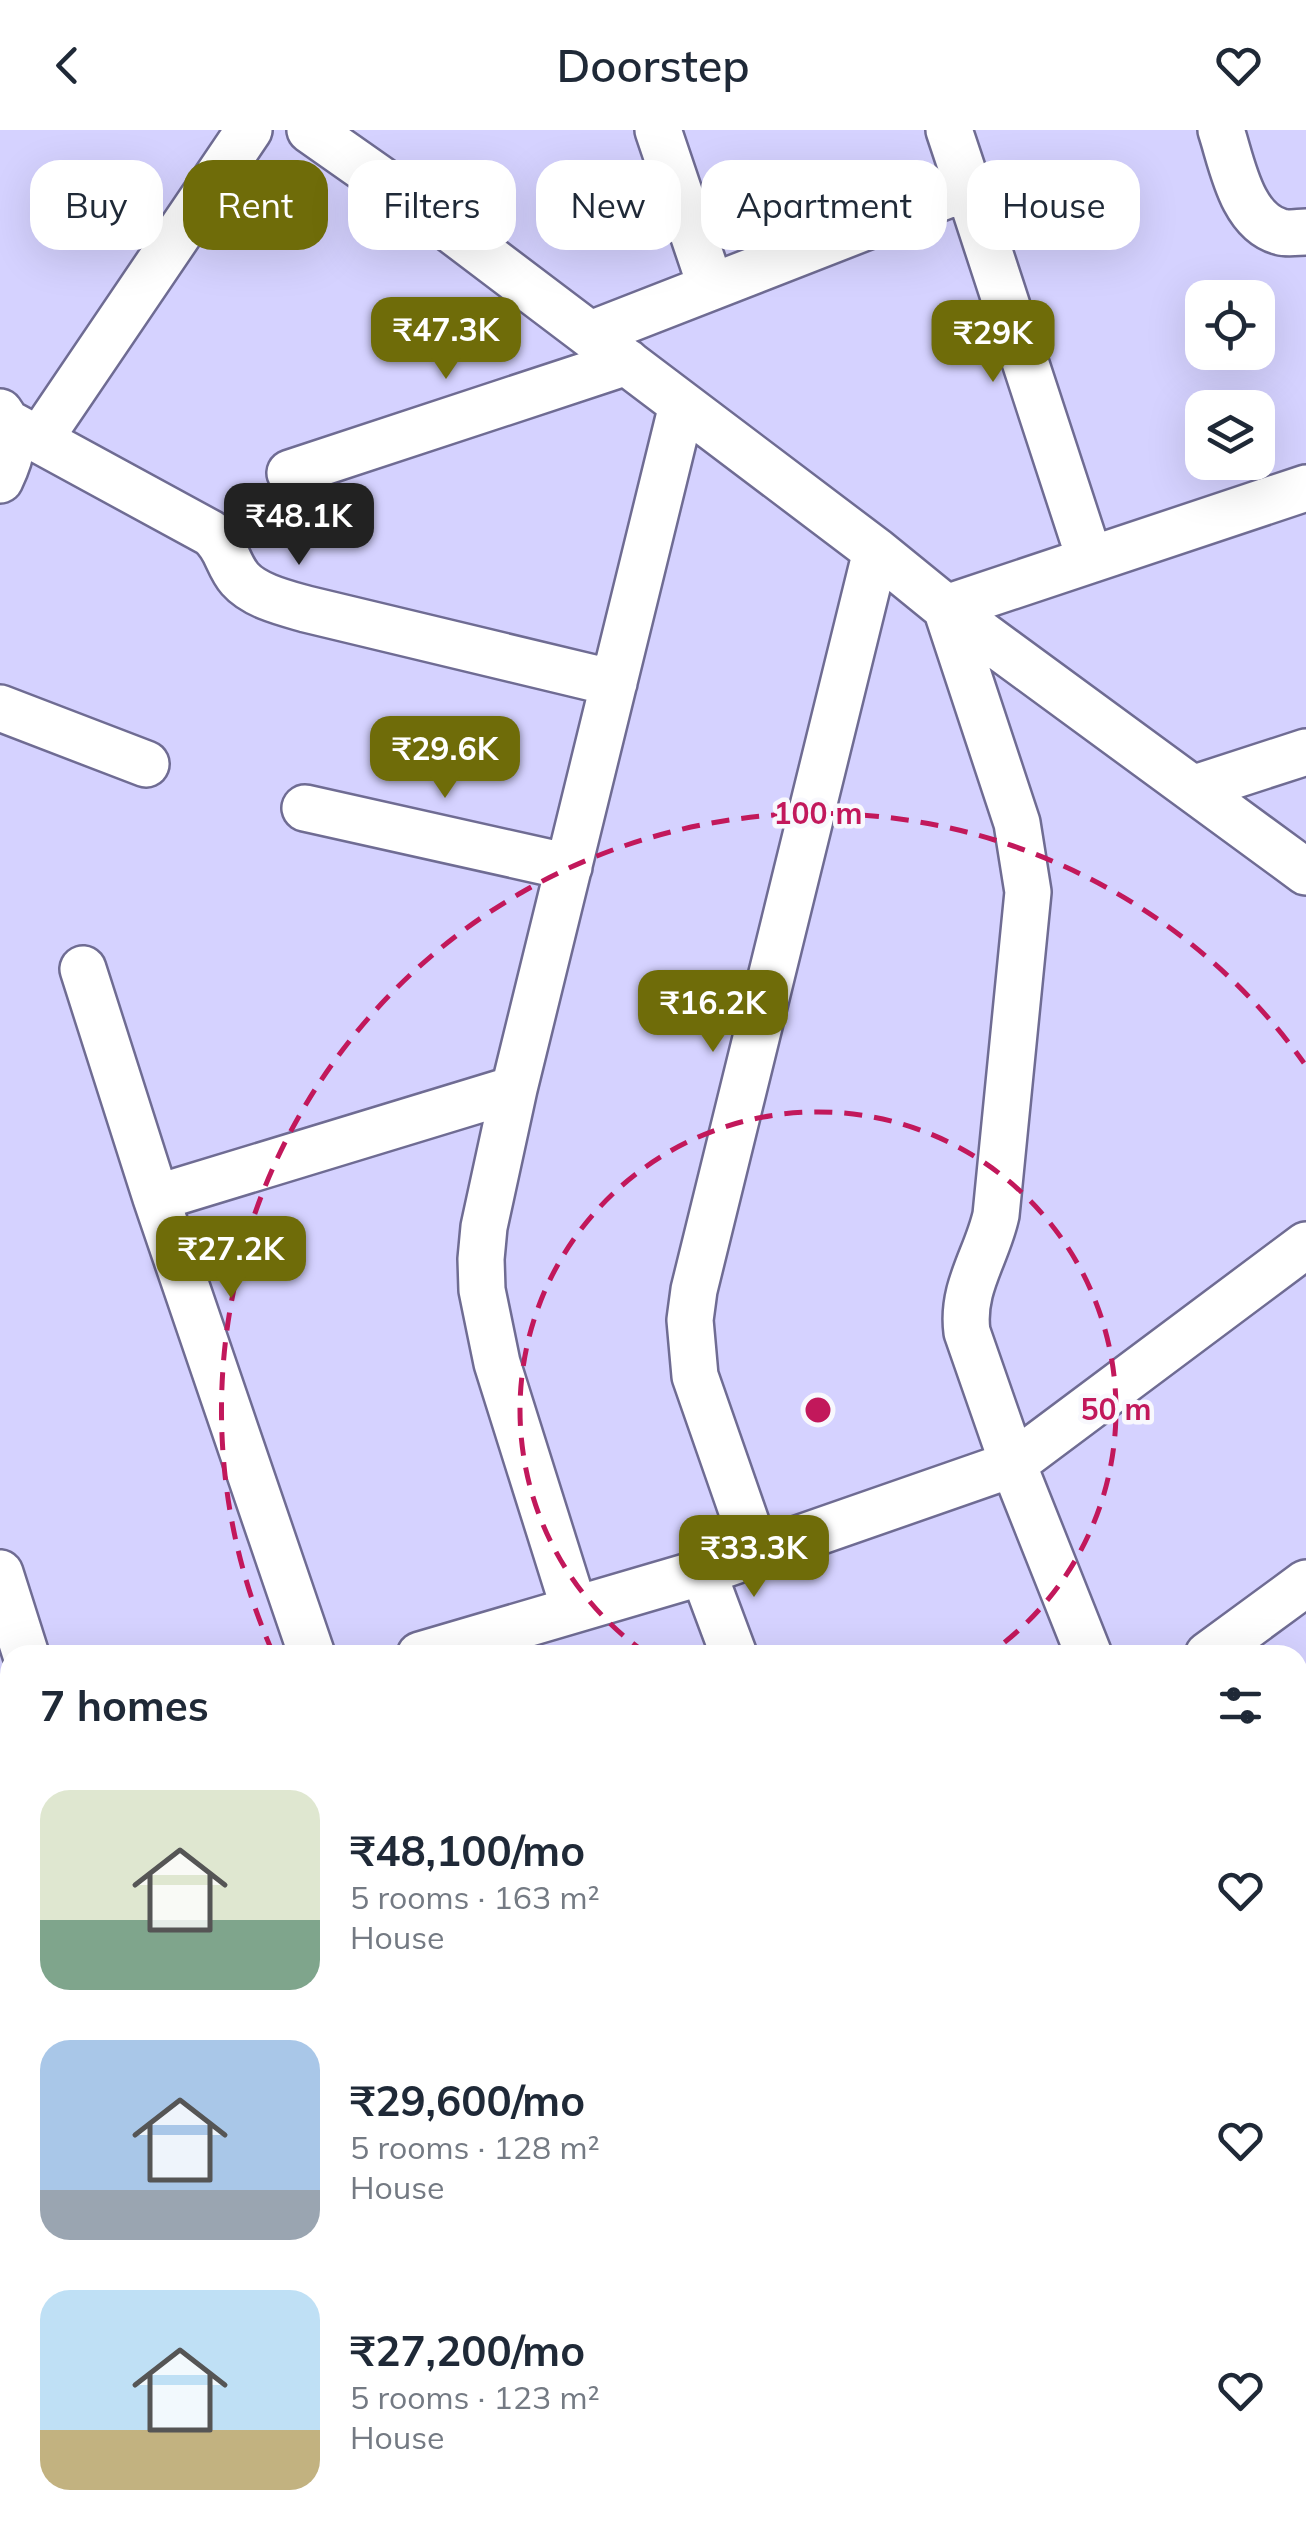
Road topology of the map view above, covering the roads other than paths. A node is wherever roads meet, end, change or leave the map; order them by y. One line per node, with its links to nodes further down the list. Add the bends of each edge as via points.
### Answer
1 (249, 130): 14 (street)
2 (310, 130): 11 (street)
3 (658, 130): 10 (street)
4 (949, 130): 6 (street)
5 (1221, 130): 8 (street, via 1244,198 1260,221 1281,232)
6 (967, 184)
7 (967, 187): 10 (street)
8 (1306, 232)
9 (989, 250): 19 (street)
10 (711, 287): 11 (street)
11 (591, 334): 12 (street)
12 (626, 362): 13 (street); 15 (street)
13 (682, 406): 18 (street); 21 (street)
14 (16, 425): 16 (street); 21 (street, via 210,533 242,581 262,593 306,610)
15 (290, 474)
16 (0, 480)
17 (1306, 488): 19 (street)
18 (876, 550): 20 (street); 34 (street, via 690,1320 695,1376)
19 (1090, 560): 20 (street)
20 (946, 608): 25 (street); 33 (street, via 1017,823 1028,892 996,1215 964,1313)
21 (614, 683): 27 (street)
22 (0, 708): 24 (street)
23 (1306, 752): 25 (street)
24 (146, 764)
25 (1195, 788): 28 (street)
26 (305, 808): 27 (street)
27 (569, 867): 30 (street)
28 (1306, 872)
29 (83, 968): 31 (street)
30 (514, 1089): 31 (street); 38 (street, via 484,1227 482,1290)
31 (156, 1198): 40 (street)
32 (1306, 1245): 33 (street)
33 (1013, 1464): 34 (street); 43 (street)
34 (757, 1554): 35 (street)
35 (703, 1572): 38 (street); 42 (street)
36 (1306, 1582): 44 (street)
37 (2, 1583): 39 (street)
38 (574, 1608): 41 (street)
39 (23, 1645)
40 (309, 1645)
41 (480, 1645)
42 (730, 1645)
43 (1085, 1645)
44 (1221, 1645)

